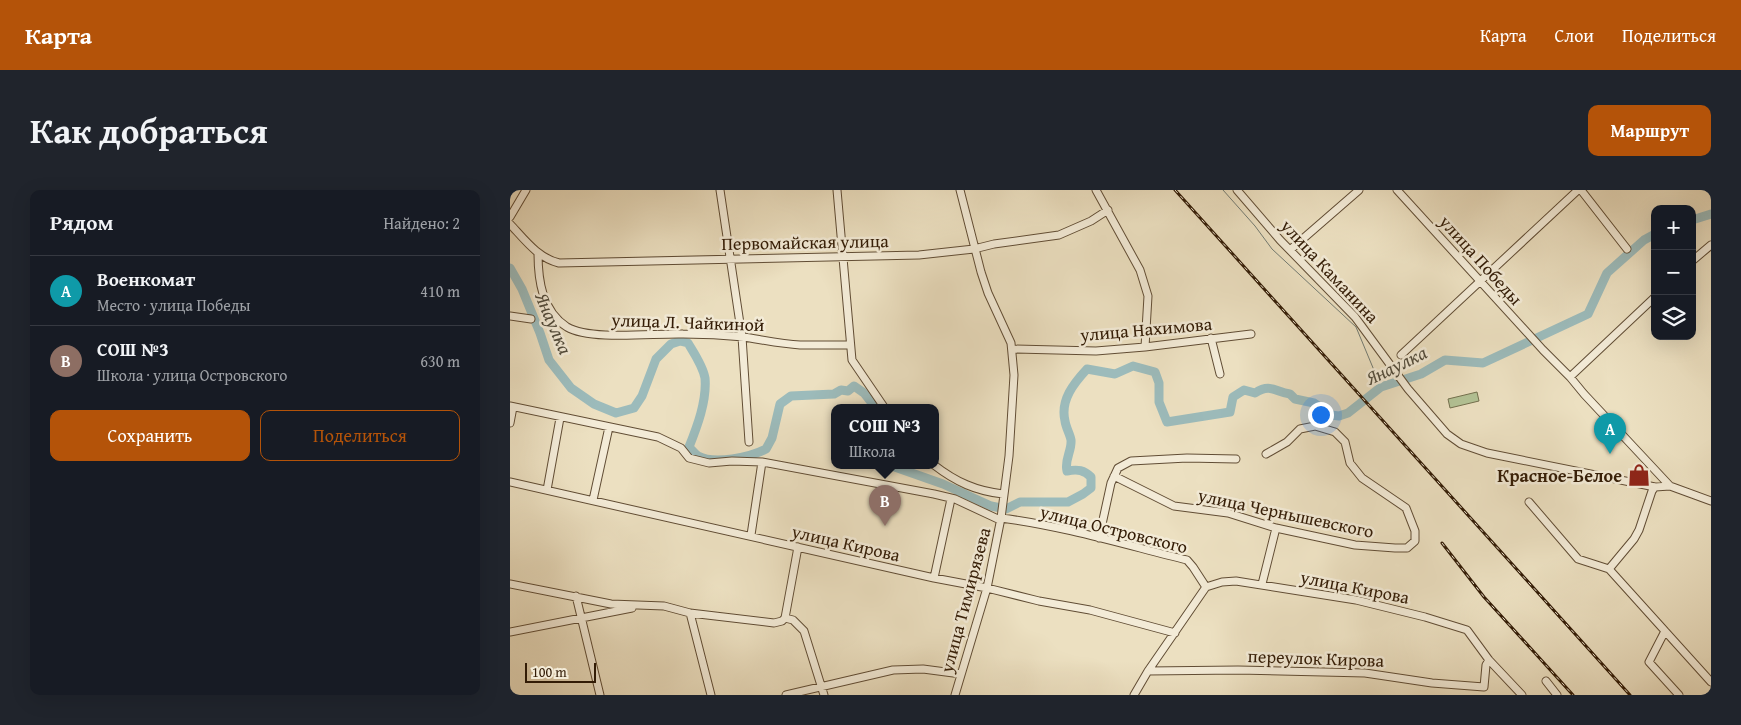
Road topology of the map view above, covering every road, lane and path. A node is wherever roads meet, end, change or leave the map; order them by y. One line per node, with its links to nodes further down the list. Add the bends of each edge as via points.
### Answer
1 (526, 190): 11 (street)
2 (720, 190): 19 (street)
3 (837, 190): 18 (street)
4 (960, 190): 14 (street)
5 (1096, 190): 10 (street)
6 (1236, 190): 16 (street, улица Каманина)
7 (1359, 190): 16 (street)
8 (1397, 190): 21 (street, улица Победы)
9 (1580, 190): 15 (street); 21 (street)
10 (1108, 210): 14 (street, Первомайская улица, via 1059,235); 29 (street, via 1140,270 1148,296)
11 (510, 218)
12 (510, 224): 17 (street, Первомайская улица)
13 (1711, 246): 20 (street)
14 (974, 249): 18 (street, Первомайская улица, via 919,255); 30 (street, via 988,293)
15 (1627, 249)
16 (1290, 250): 47 (street, улица Каманина, via 1355,317 1408,389 1447,434 1466,446 1487,453)
17 (538, 253): 19 (street, Первомайская улица, via 559,263); 26 (street, улица Л. Чайкиной, via 543,297 556,318 582,333)
18 (844, 257): 19 (street, Первомайская улица); 28 (street)
19 (730, 258): 26 (street)
20 (1696, 259)
21 (1481, 281): 31 (street); 33 (street, улица Победы)
22 (1651, 301): 33 (street)
23 (510, 316): 24 (street)
24 (531, 319)
25 (1252, 334): 27 (street, улица Нахимова)
26 (742, 337): 28 (street, улица Л. Чайкиной, via 799,345); 39 (street)
27 (1211, 338): 29 (street, улица Нахимова); 32 (street)
28 (850, 345): 34 (street, via 852,360)
29 (1144, 347): 30 (street, улица Нахимова, via 1096,351)
30 (1012, 349): 49 (street, via 1012,411)
31 (1401, 355)
32 (1220, 374)
33 (1570, 377): 46 (street)
34 (882, 404)
35 (512, 406): 36 (street, улица Островского); 37 (street)
36 (560, 418): 38 (street, улица Островского); 48 (street)
37 (510, 423)
38 (609, 428): 42 (street, улица Островского, via 658,437 681,448 689,458 709,463); 51 (street)
39 (749, 442)
40 (1266, 454): 55 (street, улица Чернышевского, via 1287,442 1300,429 1315,426 1335,432 1345,442 1350,463 1362,478 1406,508 1415,540 1407,548 1355,545)
41 (1236, 459): 44 (street, via 1131,461 1118,468)
42 (762, 462): 50 (street, улица Островского); 56 (street)
43 (939, 468): 49 (street, via 979,491)
44 (1114, 476): 55 (street, улица Чернышевского, via 1174,506 1228,514); 57 (street)
45 (510, 482): 48 (street, улица Кирова)
46 (1670, 486): 47 (street, улица Каманина); 52 (street)
47 (1655, 487): 59 (street, via 1636,535)
48 (546, 490): 51 (street, улица Кирова)
49 (1003, 497): 54 (street, улица Тимирязева)
50 (951, 499): 54 (street, улица Островского); 60 (street)
51 (593, 500): 56 (street, улица Кирова)
52 (1711, 501)
53 (1529, 502): 59 (street, via 1578,558)
54 (1001, 517): 57 (street, улица Островского); 63 (street, улица Тимирязева)
55 (1276, 528): 62 (street)
56 (751, 536): 58 (street, улица Кирова)
57 (1098, 538): 64 (street, улица Островского, via 1187,560)
58 (798, 547): 60 (street, улица Кирова); 69 (street)
59 (1610, 569): 70 (street)
60 (934, 578): 63 (street, улица Кирова)
61 (510, 584): 65 (street)
62 (1262, 584): 64 (street, улица Кирова, via 1222,582); 73 (street, улица Кирова, via 1356,600 1450,624 1467,630)
63 (987, 588): 72 (street, улица Кирова, via 1090,610); 75 (street, улица Тимирязева)
64 (1206, 588): 72 (street)
65 (576, 596): 66 (street, via 611,604); 68 (street)
66 (646, 605): 67 (street); 68 (street)
67 (690, 613): 69 (street, via 774,623); 80 (street)
68 (582, 618): 71 (street); 79 (street)
69 (785, 618): 78 (street, via 793,620 804,631)
70 (1665, 631): 77 (street); 87 (street, via 1649,662)
71 (510, 632)
72 (1175, 633): 74 (street)
73 (1488, 660): 74 (street, переулок Кирова, via 1484,687 1365,673); 85 (street, улица Кирова)
74 (1148, 672): 84 (street)
75 (961, 674): 78 (street, via 923,669 892,670); 83 (street, улица Тимирязева)
76 (1546, 681): 86 (street)
77 (1711, 682)
78 (822, 686): 81 (street); 82 (street)
79 (600, 695)
80 (711, 695)
81 (786, 695)
82 (824, 695)
83 (955, 695)
84 (1134, 695)
85 (1522, 695)
86 (1557, 695)
87 (1679, 695)

